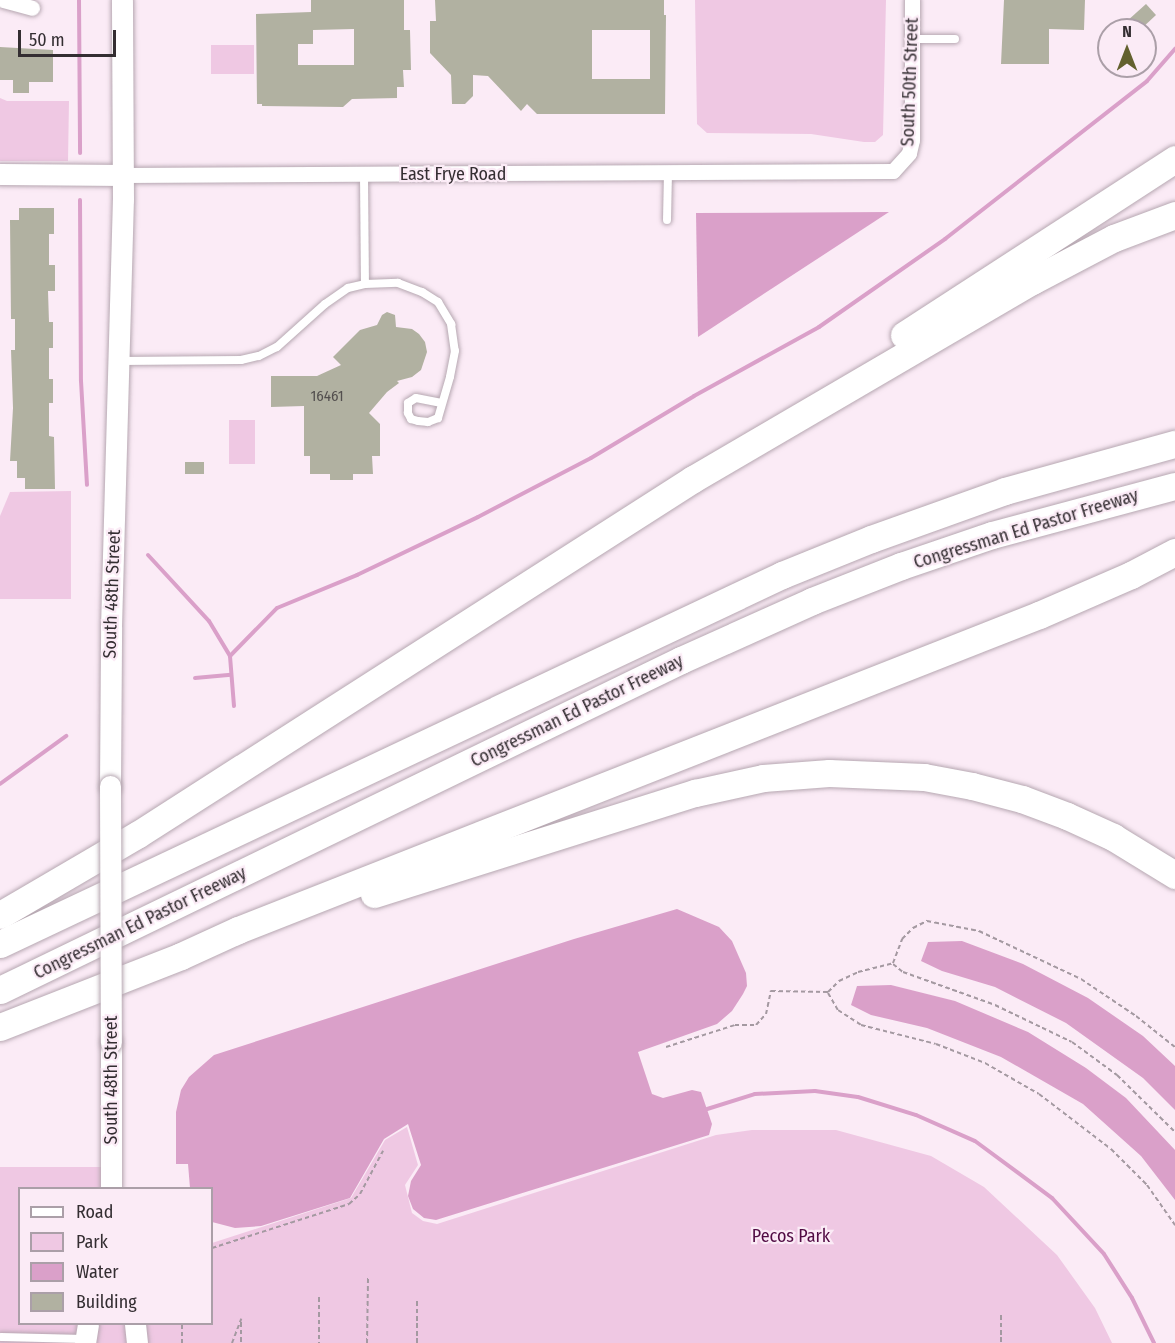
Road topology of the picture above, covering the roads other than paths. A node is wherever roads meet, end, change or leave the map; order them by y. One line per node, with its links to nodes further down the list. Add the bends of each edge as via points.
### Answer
1 (3, 0): 4 (street)
2 (122, 0): 12 (street, South 48th Street)
3 (912, 0): 5 (street, South 50th Street)
4 (32, 8)
5 (912, 39): 6 (lane); 8 (street, South 50th Street, via 912,140)
6 (955, 39)
7 (1175, 159): 19 (highway, via 756,430)
8 (903, 163): 9 (street, East Frye Road, via 893,171 876,173)
9 (668, 173): 11 (street, East Frye Road); 14 (lane)
10 (0, 174): 12 (street, East Frye Road)
11 (364, 174): 12 (street, East Frye Road); 15 (lane)
12 (123, 175): 16 (street, South 48th Street)
13 (1175, 215): 19 (highway, via 1113,238 1032,281)
14 (668, 220)
15 (365, 284): 16 (lane, via 335,296 277,347 259,356 241,360); 17 (lane, via 398,283 438,302 451,324 455,351)
16 (118, 361): 28 (street, South 48th Street, bridge, via 111,617)
17 (442, 403): 17 (lane, via 438,418 428,422 411,419 408,413 408,403 416,398)
18 (1175, 444): 24 (highway, Congressman Ed Pastor Freeway, via 994,495 782,575)
19 (693, 479): 23 (highway, via 137,835)
20 (1175, 486): 26 (highway, Congressman Ed Pastor Freeway, via 992,535 812,601 681,660)
21 (1175, 552): 25 (highway, via 1039,615 238,930)
22 (1175, 874): 25 (highway, via 1089,825 996,792 901,775 807,773 684,796)
23 (0, 915)
24 (0, 944)
25 (181, 956): 27 (highway)
26 (0, 990)
27 (0, 1027)
28 (111, 1187)
29 (135, 1325): 32 (street)
30 (85, 1335): 31 (lane)
31 (1, 1337)
32 (137, 1343)

